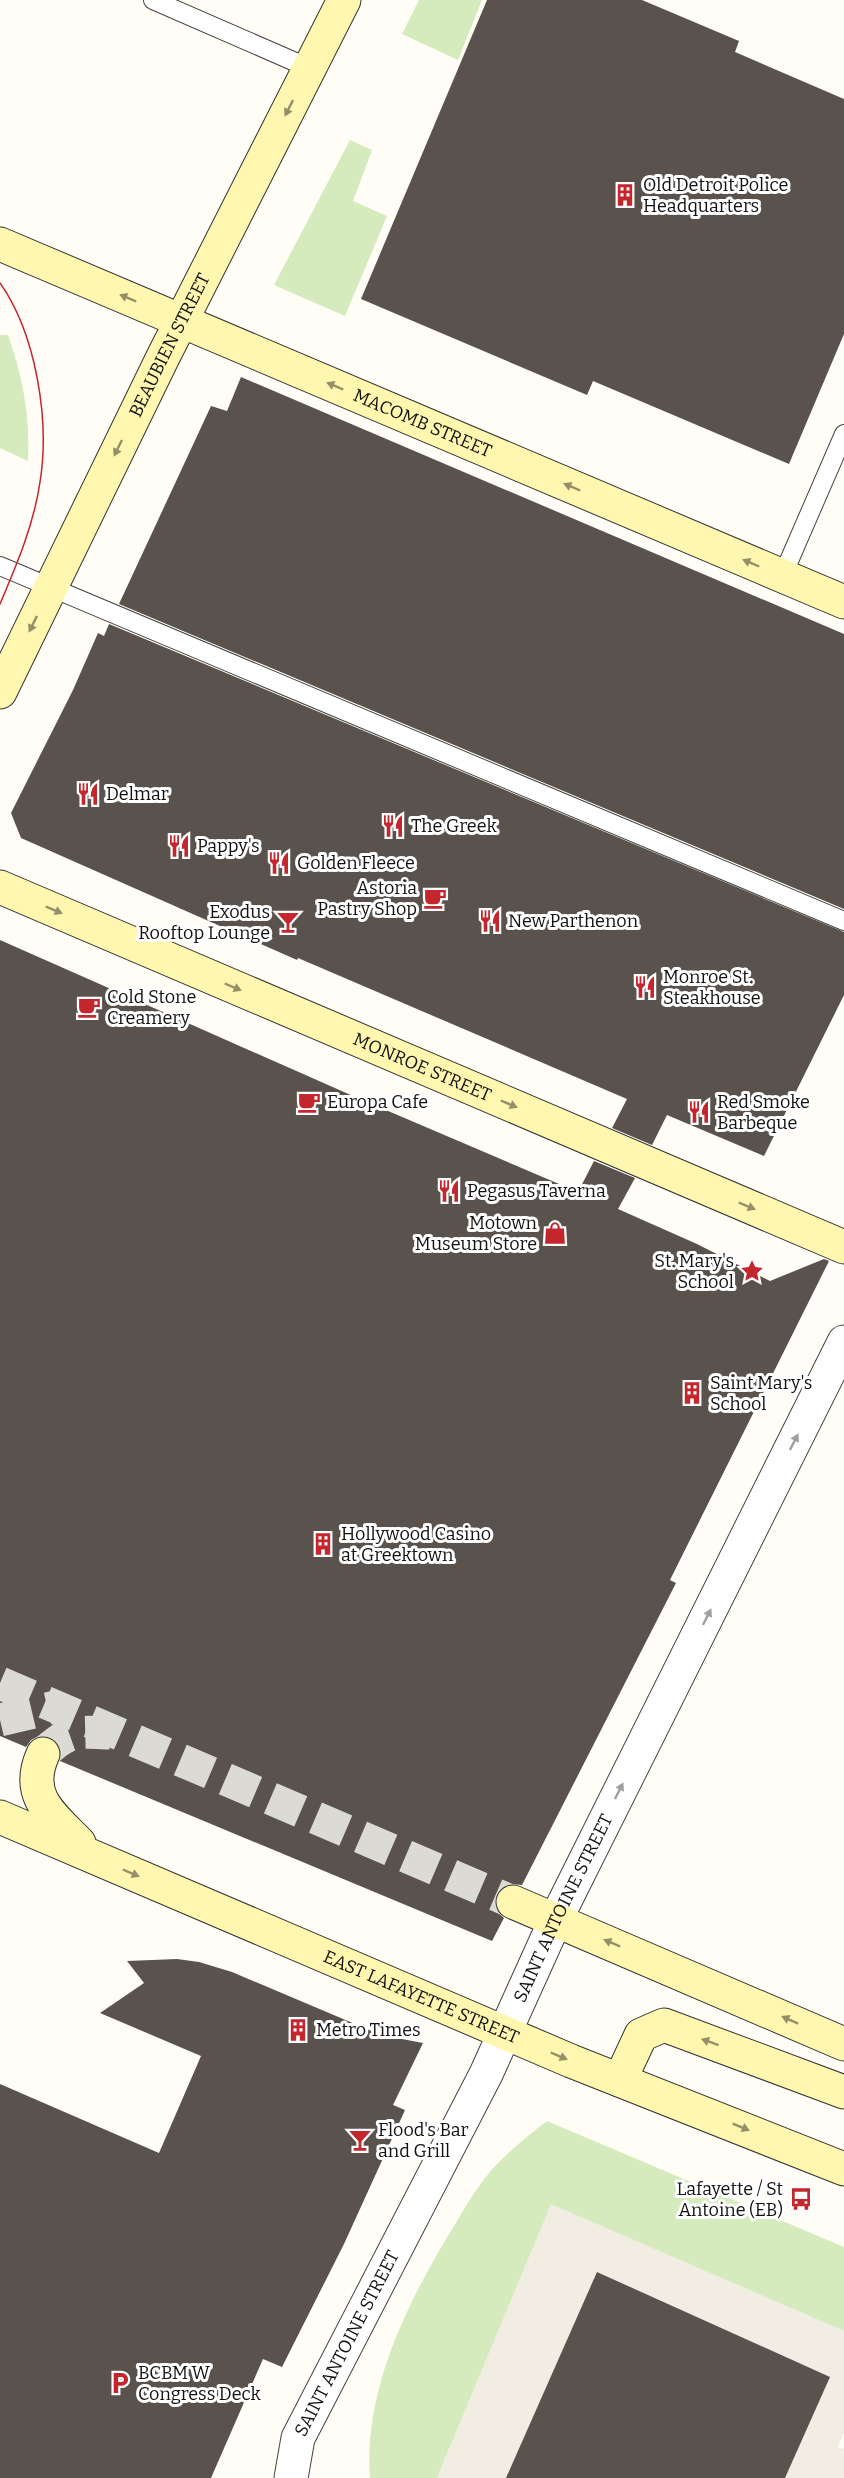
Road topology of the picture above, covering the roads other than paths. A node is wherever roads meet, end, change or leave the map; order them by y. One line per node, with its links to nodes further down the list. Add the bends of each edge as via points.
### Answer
1 (153, 0): 3 (lane)
2 (344, 0): 3 (street, BEAUBIEN STREET)
3 (309, 68): 5 (street, BEAUBIEN STREET, one-way to 5)
4 (0, 244): 5 (street, MACOMB STREET, one-way to 4)
5 (181, 321): 8 (street, MACOMB STREET, one-way to 5); 9 (street, BEAUBIEN STREET, one-way to 9)
6 (844, 434): 8 (lane)
7 (0, 566): 9 (lane)
8 (782, 576): 10 (street, MACOMB STREET)
9 (51, 587): 11 (street, BEAUBIEN STREET, one-way to 11); 13 (lane)
10 (844, 603)
11 (0, 692)
12 (0, 887): 14 (street, MONROE STREET, one-way to 14)
13 (844, 921)
14 (844, 1248)
15 (844, 1342): 20 (street, SAINT ANTOINE STREET, one-way to 15)
16 (43, 1754): 18 (street, via 36,1770 38,1794 50,1815)
17 (0, 1817): 18 (street, EAST LAFAYETTE STREET)
18 (92, 1856): 21 (street, EAST LAFAYETTE STREET, one-way to 21)
19 (513, 1902): 20 (street)
20 (556, 1919): 21 (street, SAINT ANTOINE STREET); 22 (street, one-way to 20)
21 (505, 2033): 23 (street, EAST LAFAYETTE STREET, one-way to 23); 26 (street, SAINT ANTOINE STREET, via 298,2438)
22 (844, 2044)
23 (620, 2080): 24 (street, one-way to 23, via 664,2025 641,2035); 25 (street, EAST LAFAYETTE STREET, one-way to 25)
24 (844, 2092)
25 (844, 2169)
26 (291, 2478)

